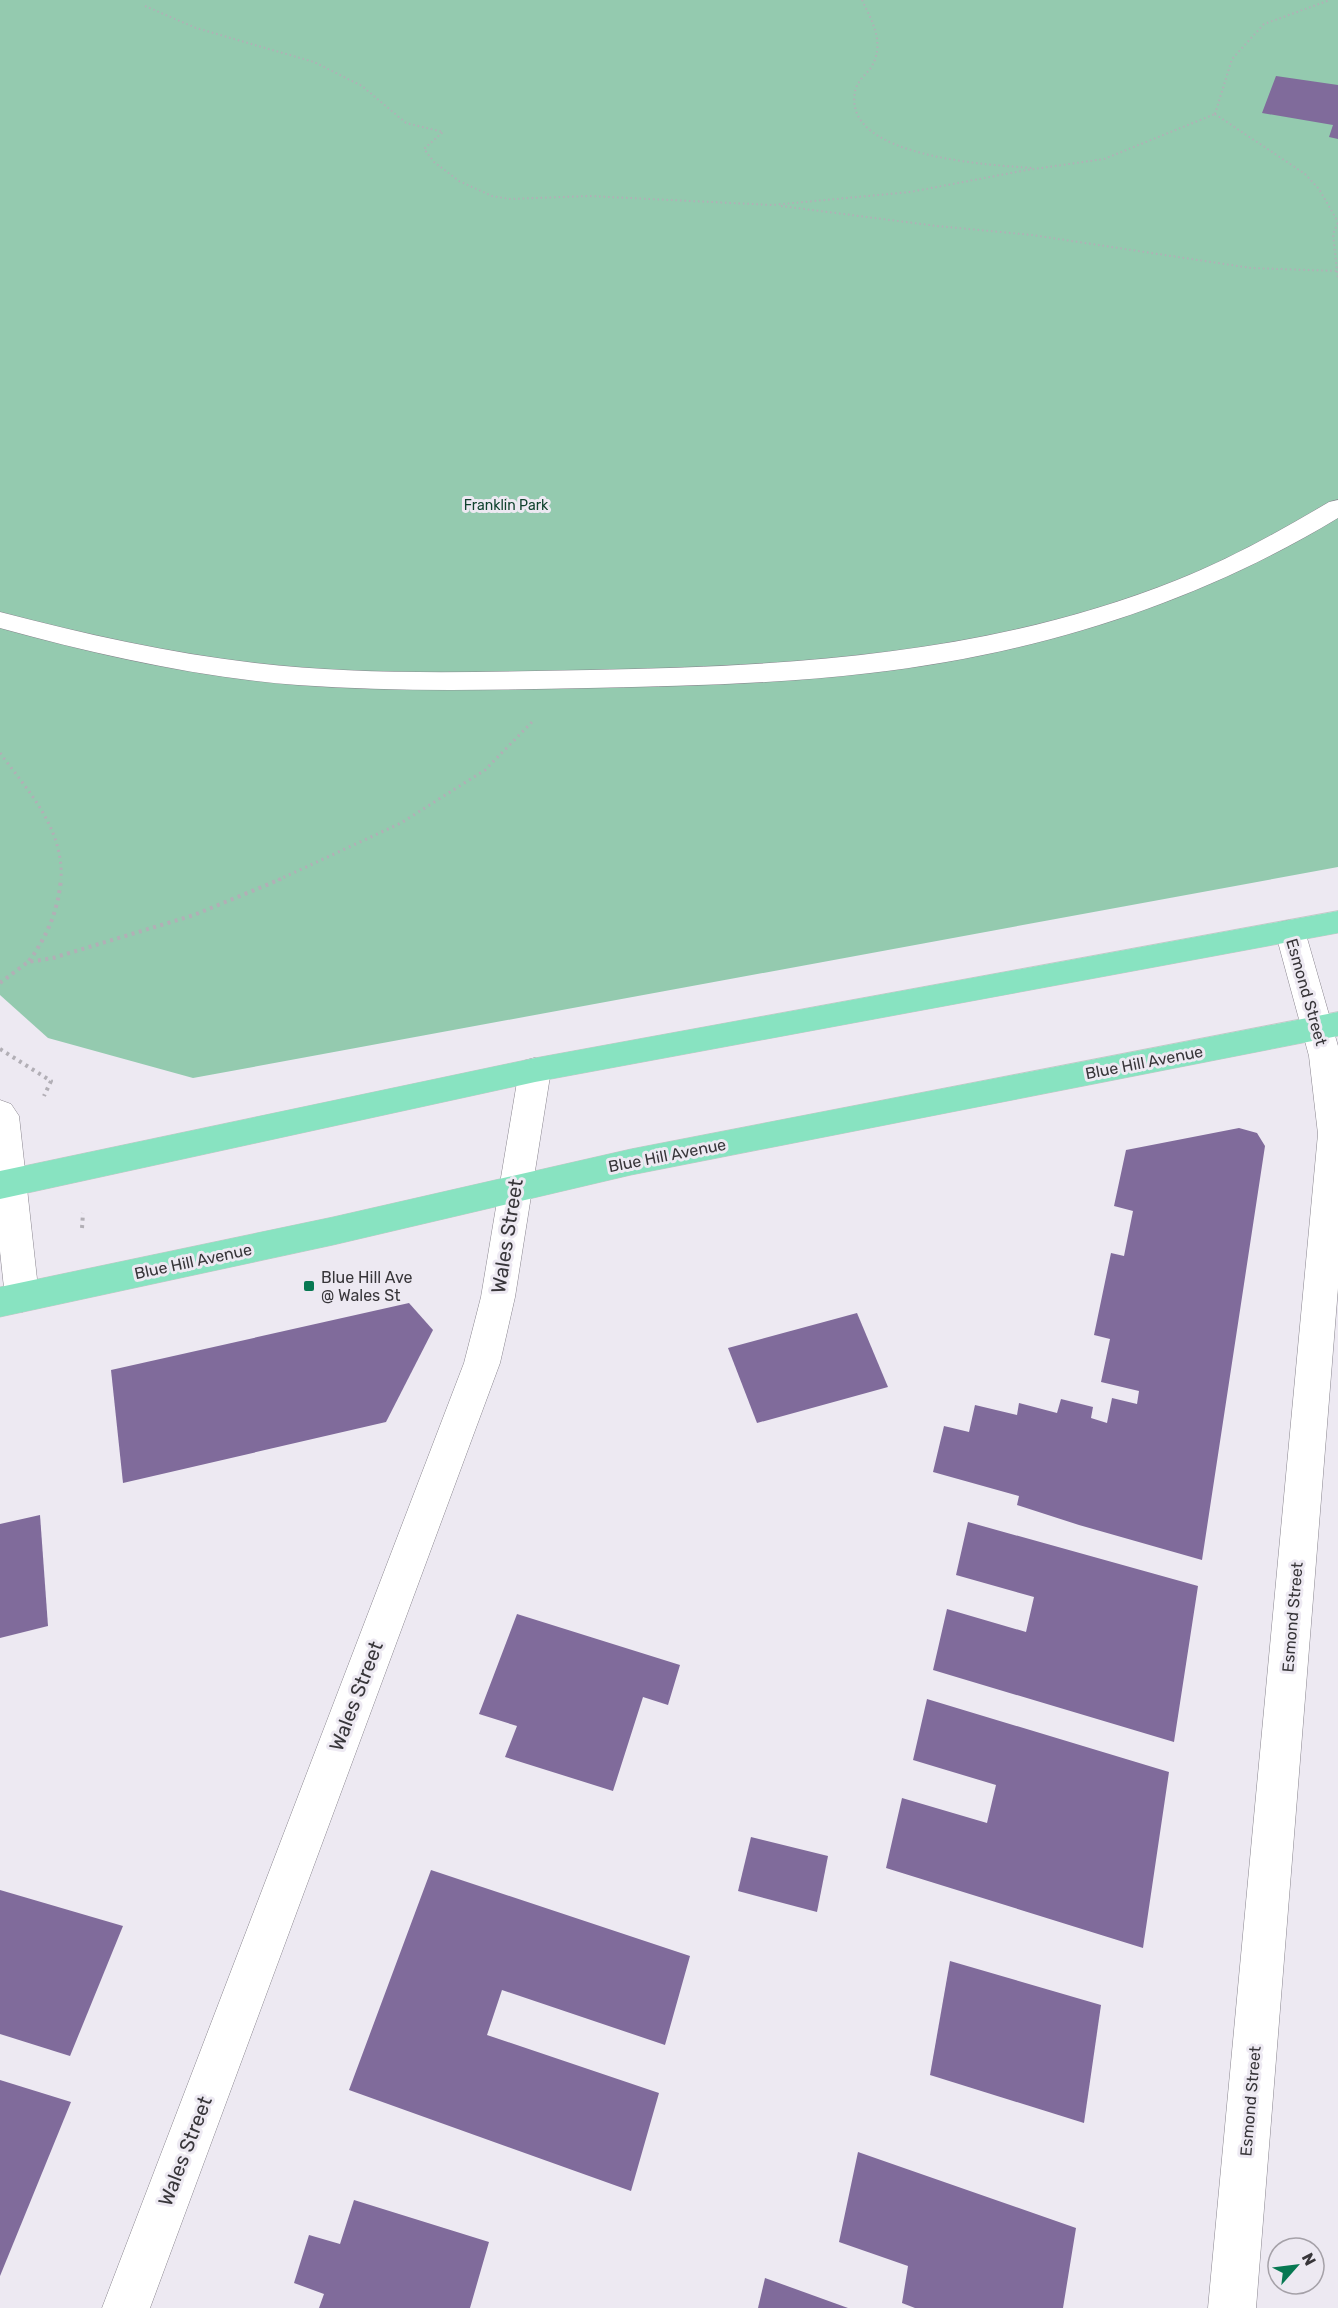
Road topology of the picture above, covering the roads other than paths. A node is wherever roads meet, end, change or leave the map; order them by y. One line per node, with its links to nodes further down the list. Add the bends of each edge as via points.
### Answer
1 (1338, 507): 2 (street, via 1281,541 1188,584 1106,614 1007,641 911,659 851,665 678,677 379,679 260,672 155,658 73,641)
2 (0, 620)
3 (1338, 922): 4 (main road)
4 (1290, 931): 5 (street, Esmond Street); 6 (main road)
5 (1328, 1026): 9 (main road, Blue Hill Avenue, via 631,1162); 12 (street, Esmond Street, via 1334,1134)
6 (534, 1070): 8 (main road); 9 (street, Wales Street)
7 (0, 1113): 8 (street)
8 (5, 1184): 10 (street)
9 (515, 1189): 10 (main road, Blue Hill Avenue); 11 (street, Wales Street, via 498,1297 482,1363)
10 (7, 1291)
11 (126, 2308)
12 (1232, 2308)

